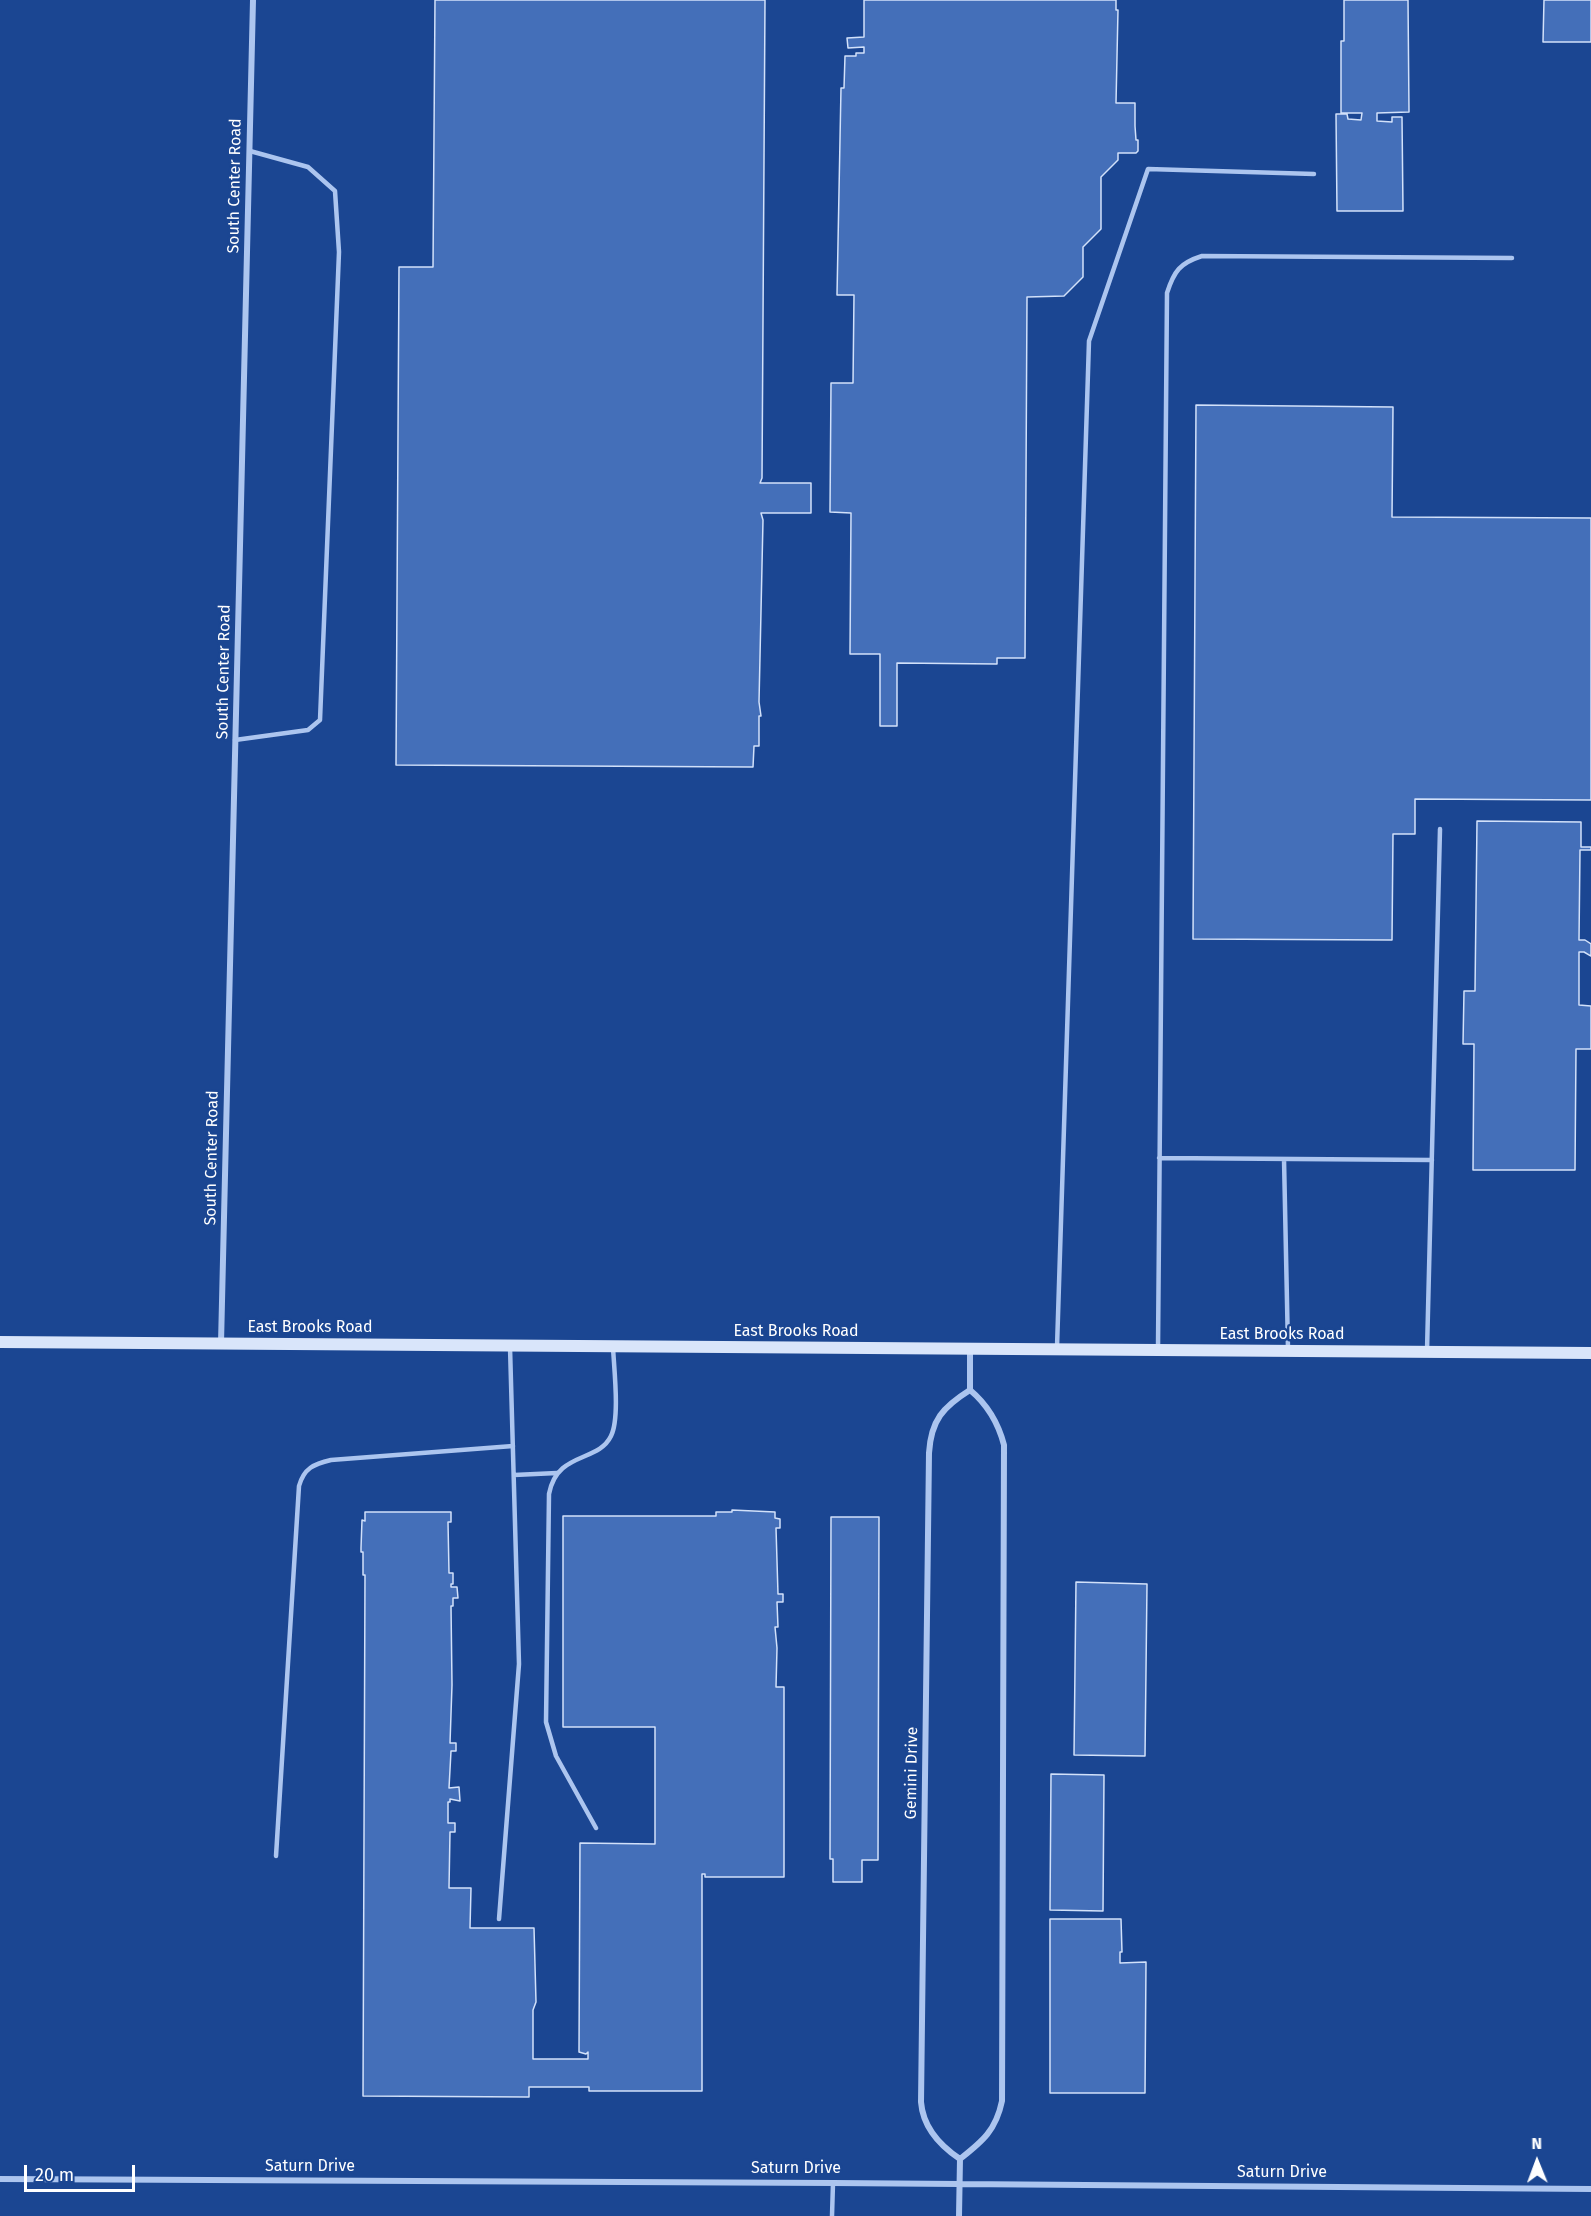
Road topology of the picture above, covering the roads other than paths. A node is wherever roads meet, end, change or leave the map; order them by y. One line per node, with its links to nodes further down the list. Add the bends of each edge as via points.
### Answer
1 (253, 0): 2 (street, South Center Road)
2 (249, 151): 5 (street, South Center Road); 5 (lane, via 308,167 334,191 339,252 320,720 308,730)
3 (1314, 174): 15 (lane, via 1148,169 1089,341)
4 (1512, 258): 7 (lane, via 1202,256 1179,267 1171,279 1167,293)
5 (235, 740): 11 (street, South Center Road)
6 (1440, 829): 9 (lane)
7 (1160, 1158): 8 (lane); 16 (lane)
8 (1284, 1159): 9 (lane); 17 (lane)
9 (1432, 1161): 18 (lane)
10 (0, 1342): 11 (main road, East Brooks Road)
11 (221, 1344): 12 (main road, East Brooks Road)
12 (510, 1346): 13 (main road, East Brooks Road); 21 (lane)
13 (613, 1347): 14 (main road, East Brooks Road); 22 (lane, via 616,1422 611,1438)
14 (970, 1350): 15 (main road, East Brooks Road); 20 (street)
15 (1057, 1350): 16 (main road, East Brooks Road)
16 (1158, 1351): 17 (main road, East Brooks Road)
17 (1288, 1351): 18 (main road, East Brooks Road)
18 (1426, 1352): 19 (main road, East Brooks Road)
19 (1591, 1353)
20 (970, 1390): 27 (street, via 993,1415 1004,1445 1002,2101 993,2129); 27 (street, Gemini Drive, via 955,1399 934,1424 929,1453 921,2102 927,2126)
21 (513, 1446): 23 (lane); 25 (lane, via 331,1460 306,1470 299,1486)
22 (556, 1473): 23 (lane); 24 (lane, via 549,1494 546,1722 556,1756)
23 (514, 1475): 26 (lane, via 519,1664)
24 (596, 1828)
25 (276, 1856)
26 (499, 1919)
27 (960, 2159): 30 (street)
28 (0, 2179): 29 (street, Saturn Drive)
29 (832, 2183): 30 (street, Saturn Drive); 32 (lane)
30 (960, 2184): 31 (street, Saturn Drive); 33 (street)
31 (1591, 2189)
32 (832, 2216)
33 (959, 2216)

